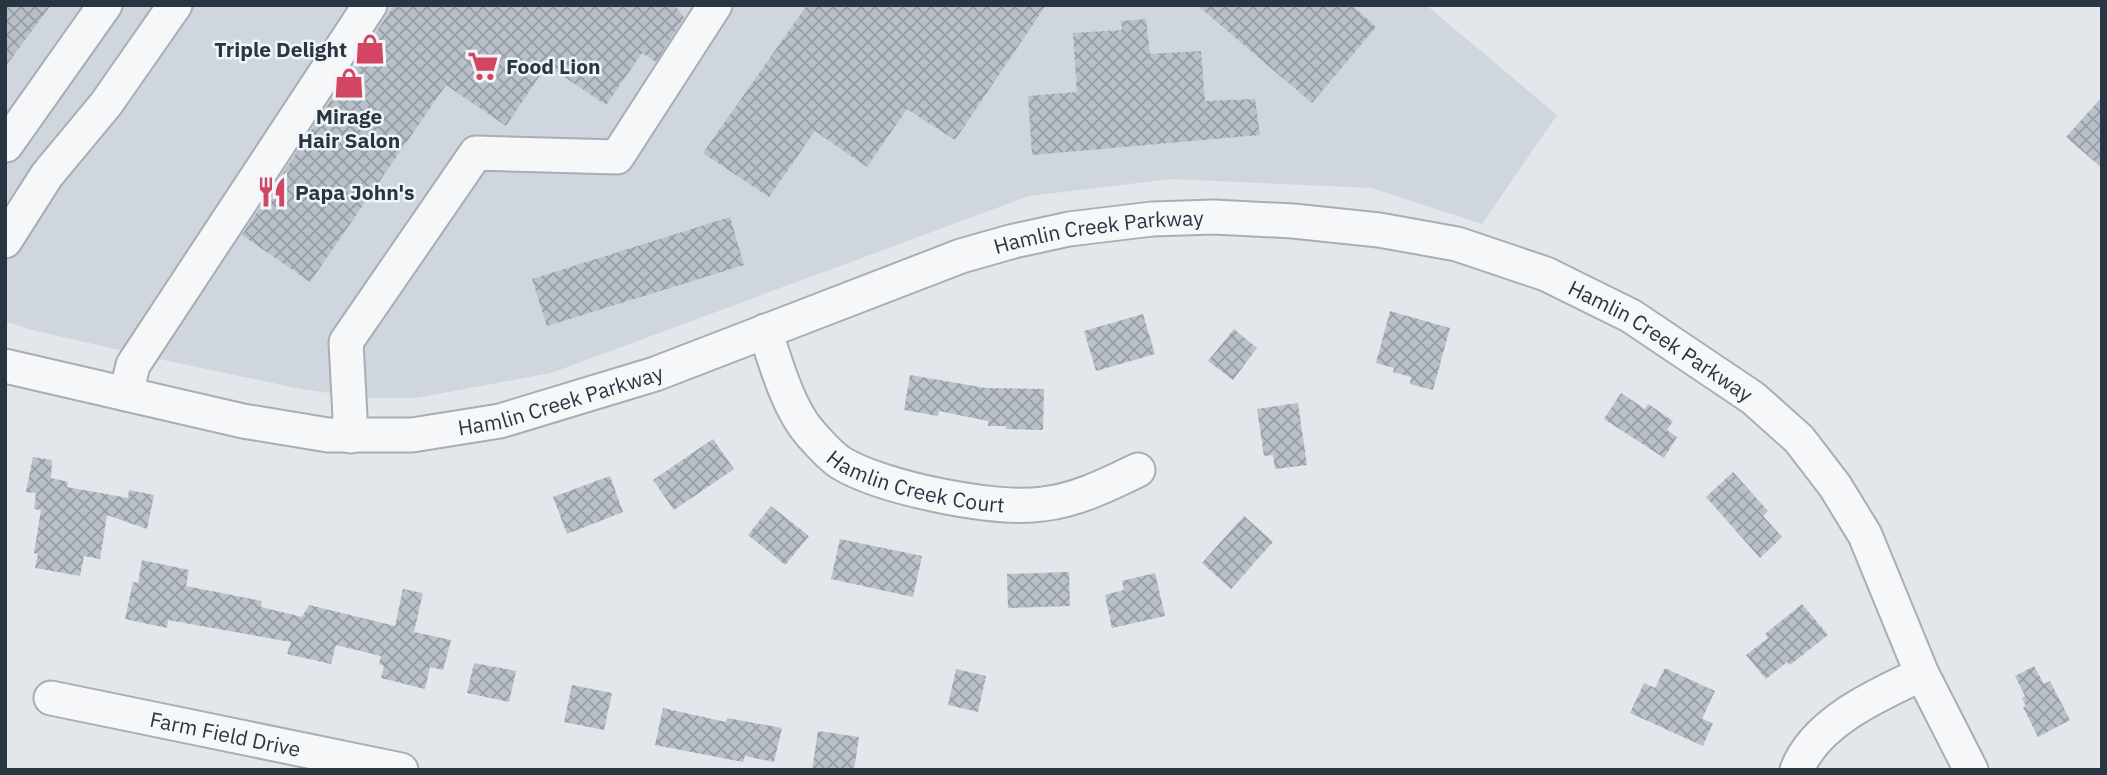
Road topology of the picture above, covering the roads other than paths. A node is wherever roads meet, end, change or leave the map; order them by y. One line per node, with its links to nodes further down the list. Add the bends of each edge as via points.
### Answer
1 (105, 5): 5 (street)
2 (175, 5): 6 (street, via 106,104)
3 (715, 5): 11 (street, via 617,157 476,153 346,342)
4 (362, 8): 10 (street, via 132,365)
5 (6, 144): 6 (street)
6 (47, 175): 7 (street)
7 (5, 241)
8 (765, 331): 11 (street, Hamlin Creek Parkway, via 655,374 500,421 412,435); 12 (street, Hamlin Creek Court, via 789,397 808,431 839,462 876,480 993,503 1042,505 1092,493); 13 (street, Hamlin Creek Parkway, via 961,256 1097,225 1214,217 1280,220 1457,244 1546,274 1631,316 1753,398 1790,431 1835,486 1865,536)
9 (5, 366): 10 (street, Hamlin Creek Parkway)
10 (126, 394): 11 (street, Hamlin Creek Parkway, via 243,421)
11 (351, 436)
12 (1138, 470)
13 (1922, 674): 17 (street, via 1830,725); 18 (street, Hamlin Creek Parkway)
14 (51, 698): 15 (street, Farm Field Drive)
15 (301, 760): 16 (street, Farm Field Drive)
16 (401, 770)
17 (1797, 770)
18 (1971, 770)

